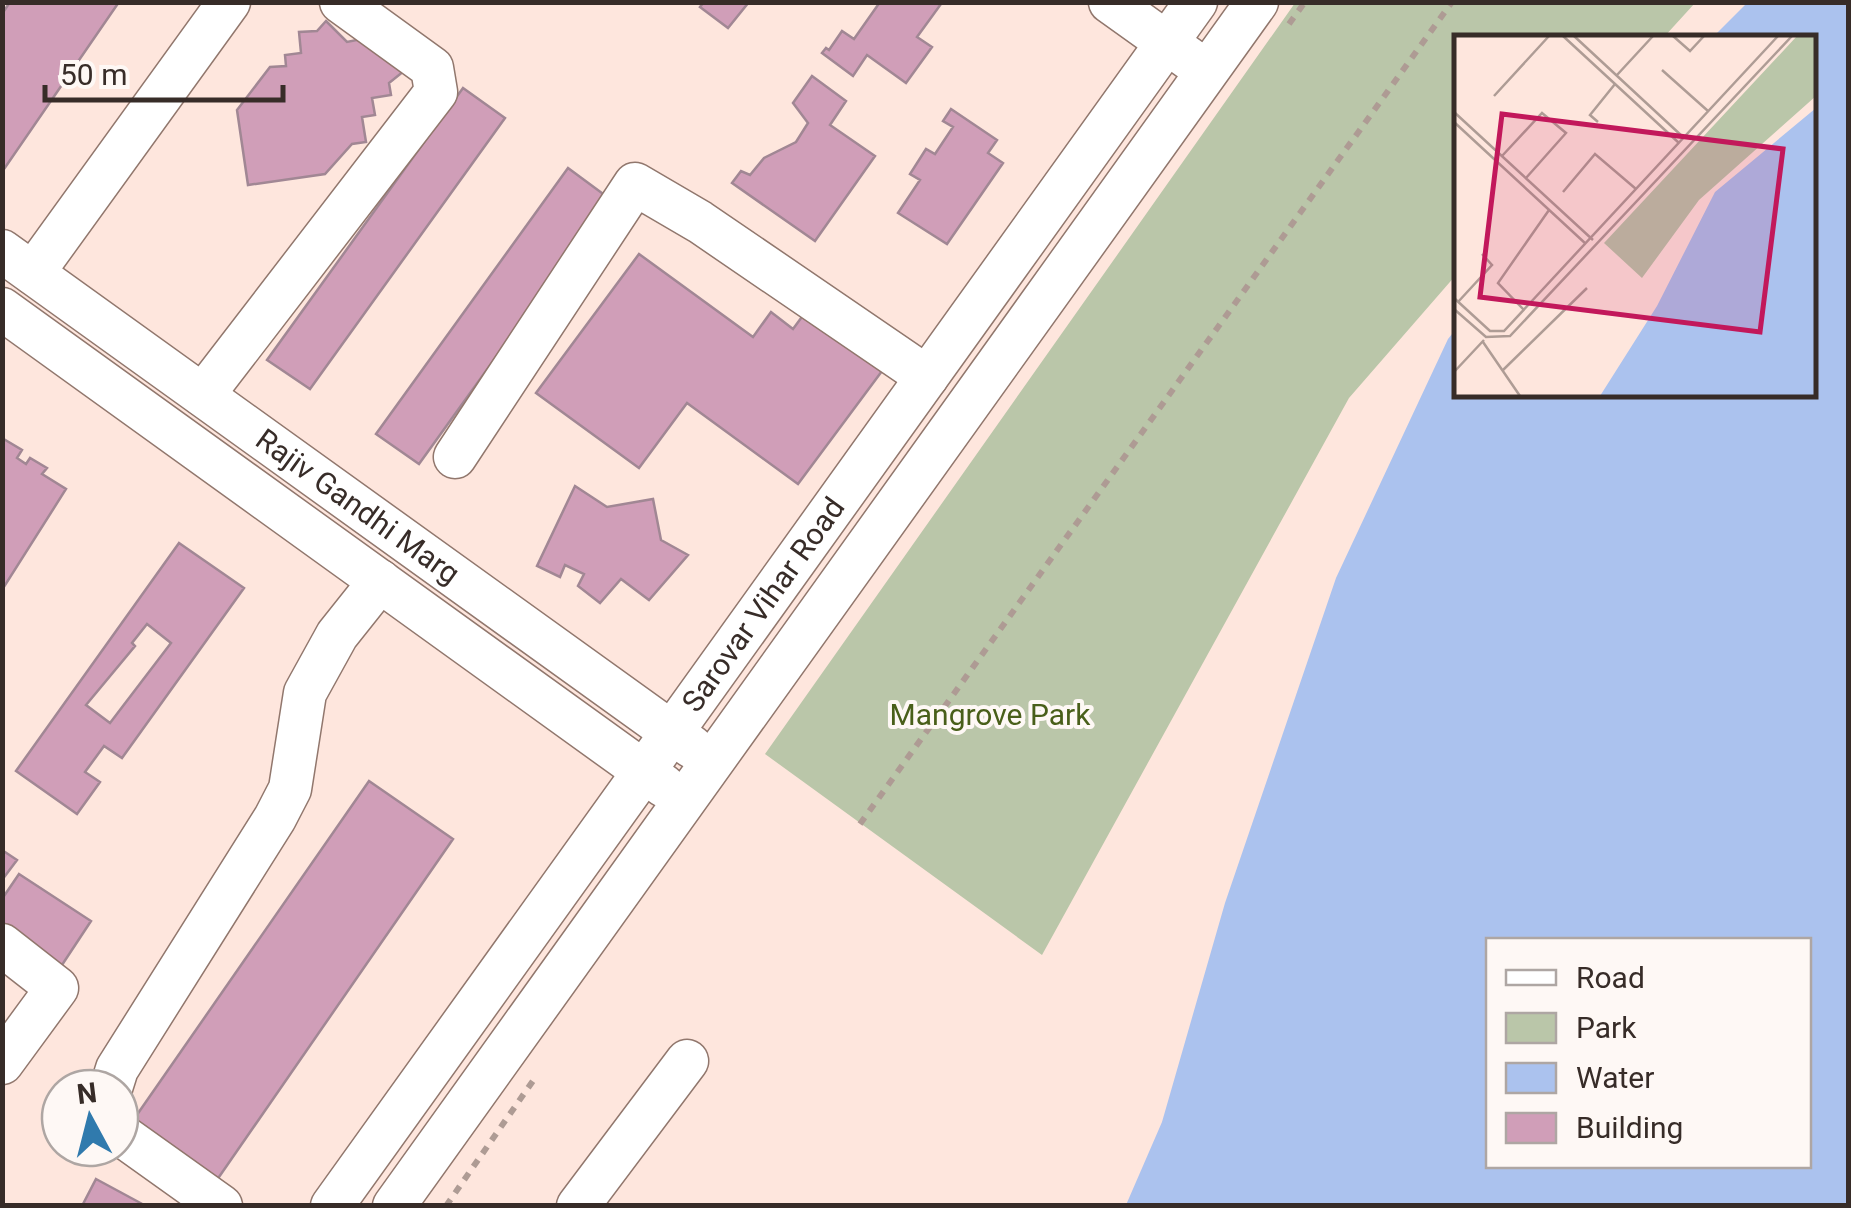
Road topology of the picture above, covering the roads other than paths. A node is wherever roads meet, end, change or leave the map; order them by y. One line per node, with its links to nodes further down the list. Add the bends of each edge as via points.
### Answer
1 (229, 2): 8 (street)
2 (341, 2): 11 (street, via 432,68 436,92)
3 (1110, 2): 6 (street)
4 (1194, 3): 5 (street); 6 (street, Sarovar Vihar Road)
5 (1246, 18): 7 (street, Sarovar Vihar Road)
6 (1166, 43): 7 (street); 10 (street, Sarovar Vihar Road)
7 (1207, 72): 15 (street, Sarovar Vihar Road)
8 (18, 262): 11 (street, Rajiv Gandhi Marg)
9 (2, 310): 13 (street, Rajiv Gandhi Marg)
10 (927, 377): 12 (street, via 635,184); 14 (street, Sarovar Vihar Road)
11 (203, 395): 14 (street, Rajiv Gandhi Marg)
12 (455, 458)
13 (380, 581): 16 (street, Rajiv Gandhi Marg); 21 (street, via 337,636 305,694 290,789)
14 (671, 733): 15 (street, Rajiv Gandhi Marg); 16 (street, Sarovar Vihar Road)
15 (712, 762): 17 (street, Sarovar Vihar Road)
16 (644, 771): 17 (street, Rajiv Gandhi Marg); 24 (street, Sarovar Vihar Road)
17 (685, 800): 25 (street, Sarovar Vihar Road)
18 (2, 946): 20 (street, via 57,988)
19 (687, 1061): 26 (street)
20 (2, 1064)
21 (118, 1068)
22 (140, 1148): 23 (street)
23 (222, 1206)
24 (332, 1206)
25 (394, 1206)
26 (578, 1206)

